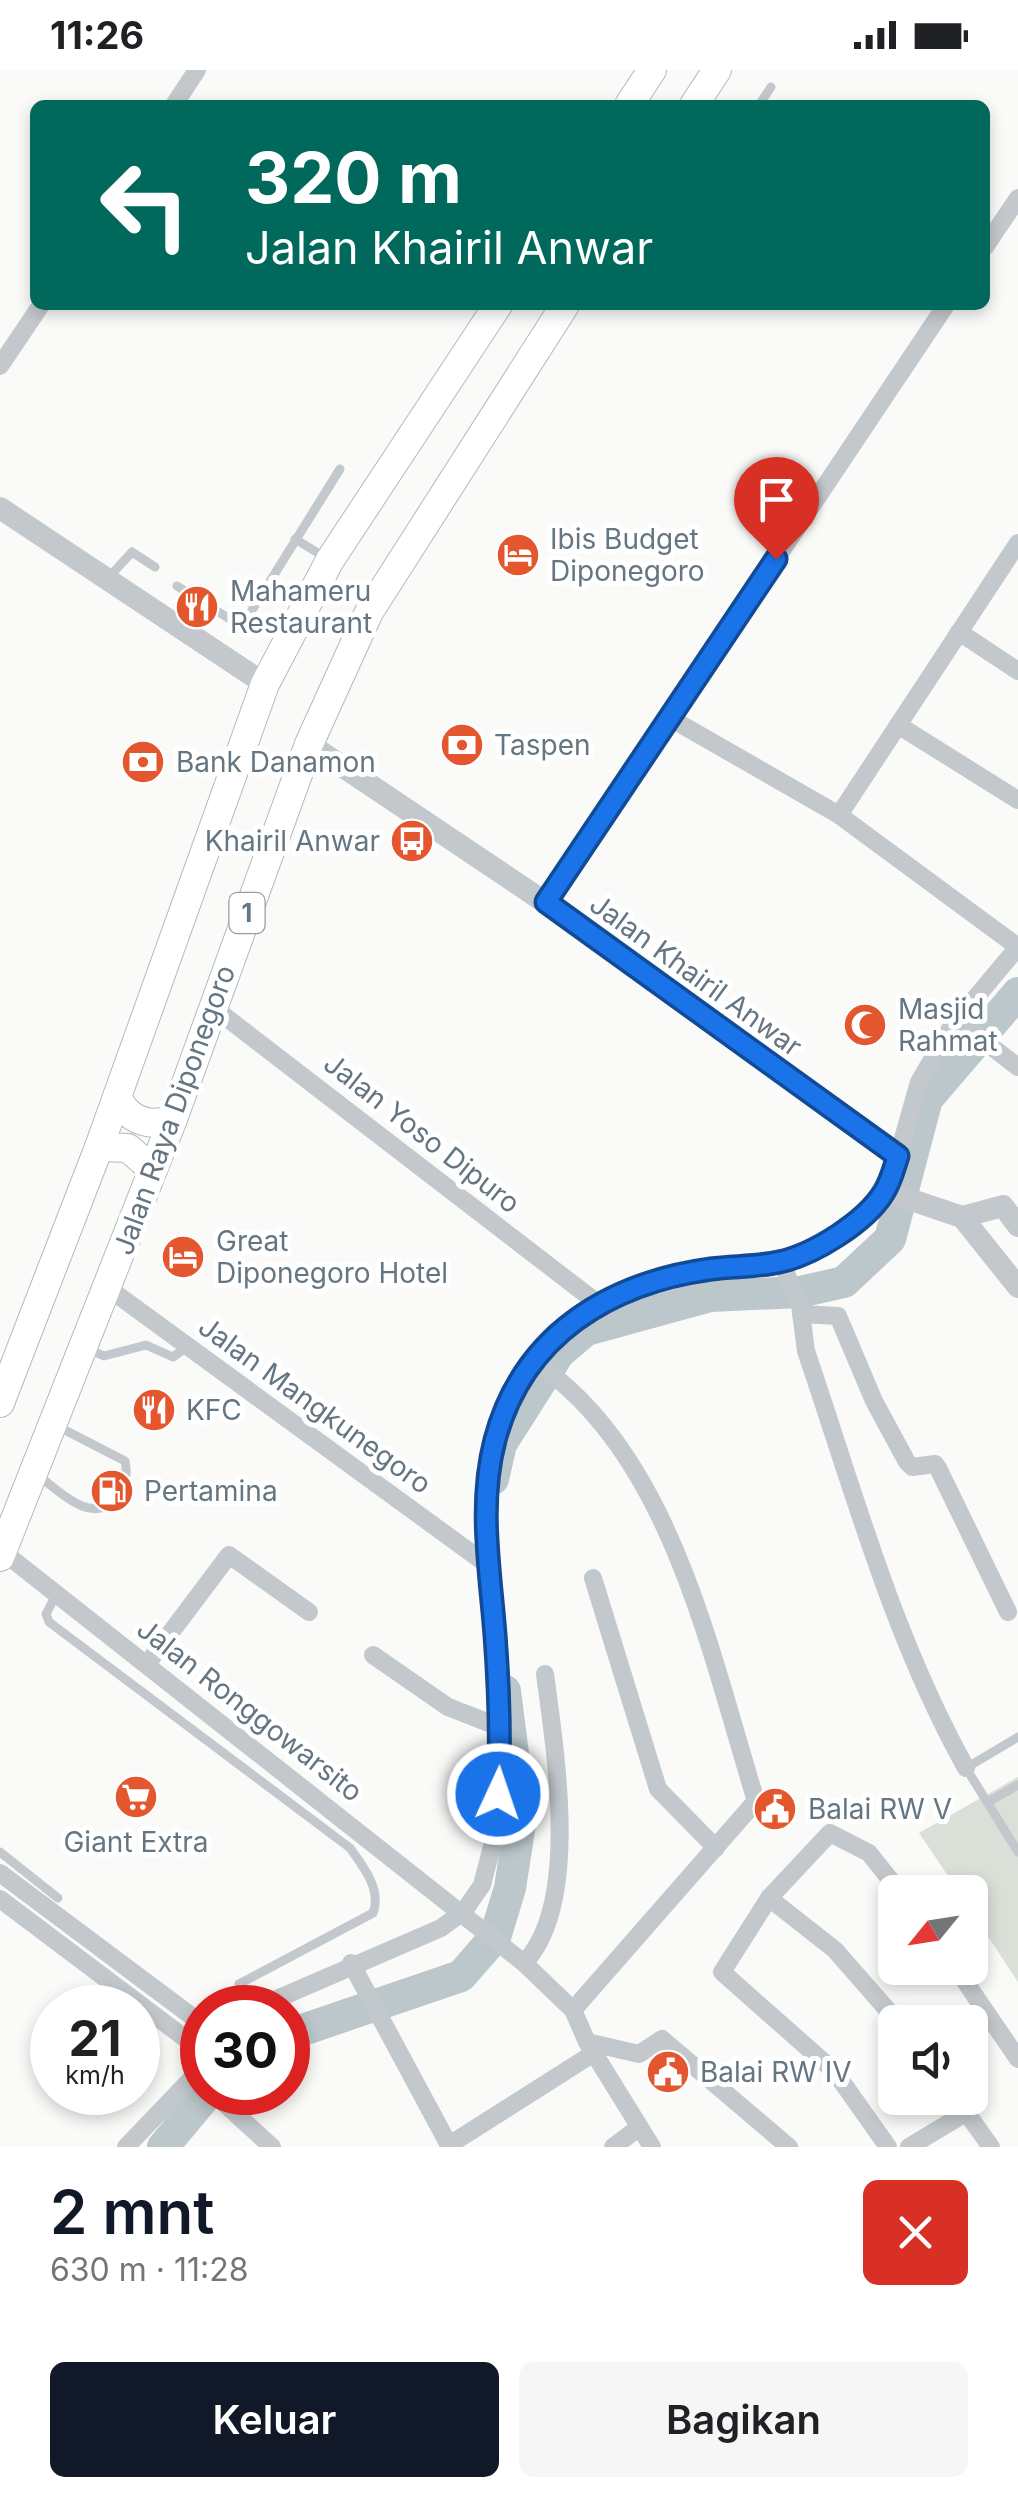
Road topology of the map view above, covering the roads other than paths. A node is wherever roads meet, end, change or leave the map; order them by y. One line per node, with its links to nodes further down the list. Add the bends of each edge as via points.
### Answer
1 (197, 70): 5 (street)
2 (652, 70): 6 (highway)
3 (717, 70): 7 (highway)
4 (771, 87): 8 (lane)
5 (177, 100)
6 (633, 100)
7 (703, 100)
8 (762, 100)
9 (1018, 198): 10 (street)
10 (990, 240)
11 (38, 310): 15 (street)
12 (495, 310): 20 (highway, Jalan Raya Diponegoro / 1)
13 (562, 310): 29 (highway, Jalan Raya Diponegoro / 1, via 370,612)
14 (943, 310): 27 (street)
15 (0, 366)
16 (340, 469): 18 (lane)
17 (0, 508): 22 (street)
18 (295, 539): 20 (lane); 23 (lane, via 244,622)
19 (1017, 547): 24 (street)
20 (330, 560): 26 (highway, Jalan Raya Diponegoro / 1)
21 (155, 567): 22 (lane, via 132,552)
22 (108, 579): 26 (street)
23 (178, 586)
24 (960, 632): 25 (street); 28 (street)
25 (1018, 671)
26 (265, 684): 37 (highway, Jalan Raya Diponegoro / 1)
27 (670, 718): 31 (street); 32 (street)
28 (898, 725): 30 (street); 31 (street)
29 (309, 744): 32 (street, Jalan Khairil Anwar); 34 (highway, Jalan Raya Diponegoro / 1)
30 (1018, 800)
31 (839, 815): 33 (street)
32 (546, 902): 40 (street, Jalan Khairil Anwar)
33 (1018, 947): 35 (street)
34 (214, 1008): 38 (highway, Jalan Raya Diponegoro / 1); 48 (street, Jalan Yoso Dipuro)
35 (964, 1024): 36 (street); 40 (street, via 919,1082)
36 (1018, 1068)
37 (117, 1098): 38 (highway, via 138,1120); 39 (highway, Jalan Raya Diponegoro / 1)
38 (172, 1119): 41 (highway, Jalan Raya Diponegoro / 1)
39 (99, 1147): 41 (highway, via 128,1148); 53 (highway, Jalan Raya Diponegoro / 1)
40 (898, 1156): 42 (street)
41 (152, 1169): 47 (highway, Jalan Raya Diponegoro / 1)
42 (900, 1196): 43 (street); 45 (street)
43 (962, 1217): 44 (street, via 992,1206); 46 (street)
44 (1012, 1217)
45 (781, 1262): 48 (street, via 658,1278); 49 (street)
46 (1018, 1287)
47 (108, 1288): 50 (street, Jalan Mangkunegoro); 51 (highway, Jalan Raya Diponegoro / 1)
48 (596, 1302): 52 (street, via 554,1333)
49 (800, 1310): 61 (street, via 838,1316 907,1462 938,1468); 67 (street, via 806,1351 894,1617)
50 (188, 1346): 51 (lane, via 173,1356 146,1345 104,1356); 57 (street, Jalan Mangkunegoro)
51 (84, 1347): 54 (highway, Jalan Raya Diponegoro / 1)
52 (538, 1365): 57 (street, via 496,1435 486,1480); 70 (street, via 588,1403 650,1490 756,1802)
53 (0, 1403)
54 (52, 1424): 55 (highway, Jalan Raya Diponegoro / 1); 55 (lane, via 125,1462 129,1477 122,1496 102,1508 83,1507)
55 (32, 1471): 56 (highway, Jalan Raya Diponegoro / 1)
56 (1, 1554): 59 (street, Jalan Ronggowarsito)
57 (489, 1566): 65 (street)
58 (593, 1578): 70 (street, via 658,1789)
59 (58, 1593): 63 (street, Jalan Ronggowarsito); 82 (lane, via 48,1622 350,1848 366,1870 376,1895 373,1913)
60 (309, 1612): 63 (street, via 229,1555)
61 (1008, 1612)
62 (373, 1654): 65 (street, via 448,1707)
63 (147, 1664): 79 (street, Jalan Ronggowarsito)
64 (544, 1674): 80 (street, via 556,1776 554,1894 541,1942)
65 (502, 1728): 79 (street, via 492,1857)
66 (1018, 1737): 67 (lane)
67 (966, 1768): 69 (lane)
68 (1018, 1785): 69 (lane)
69 (988, 1802): 72 (lane)
70 (716, 1848): 87 (street)
71 (0, 1852): 75 (lane)
72 (1018, 1852)
73 (0, 1873): 75 (street)
74 (886, 1875): 77 (street, via 869,1853 832,1832)
75 (27, 1882): 76 (lane); 78 (lane); 86 (street)
76 (58, 1898)
77 (769, 1898): 85 (street, via 836,1950); 102 (street, via 723,1974 835,2072)
78 (6, 1903): 89 (street)
79 (464, 1911): 80 (street, Jalan Ronggowarsito); 81 (street, via 440,1928)
80 (518, 1958): 87 (street, Jalan Ronggowarsito)
81 (352, 1964): 83 (street); 97 (street)
82 (239, 1984)
83 (306, 1985)
84 (967, 1985): 90 (street)
85 (883, 2005)
86 (180, 2006)
87 (573, 2010): 88 (street)
88 (590, 2047): 95 (street); 97 (street); 101 (street, via 639,2054 662,2039)
89 (180, 2051)
90 (1018, 2060)
91 (180, 2090): 96 (street)
92 (237, 2115): 98 (street)
93 (949, 2115): 103 (street)
94 (969, 2115): 104 (street)
95 (637, 2129): 99 (street); 100 (street)
96 (130, 2146)
97 (450, 2146)
98 (272, 2147)
99 (613, 2147)
100 (652, 2147)
101 (789, 2147)
102 (888, 2147)
103 (909, 2147)
104 (991, 2147)

